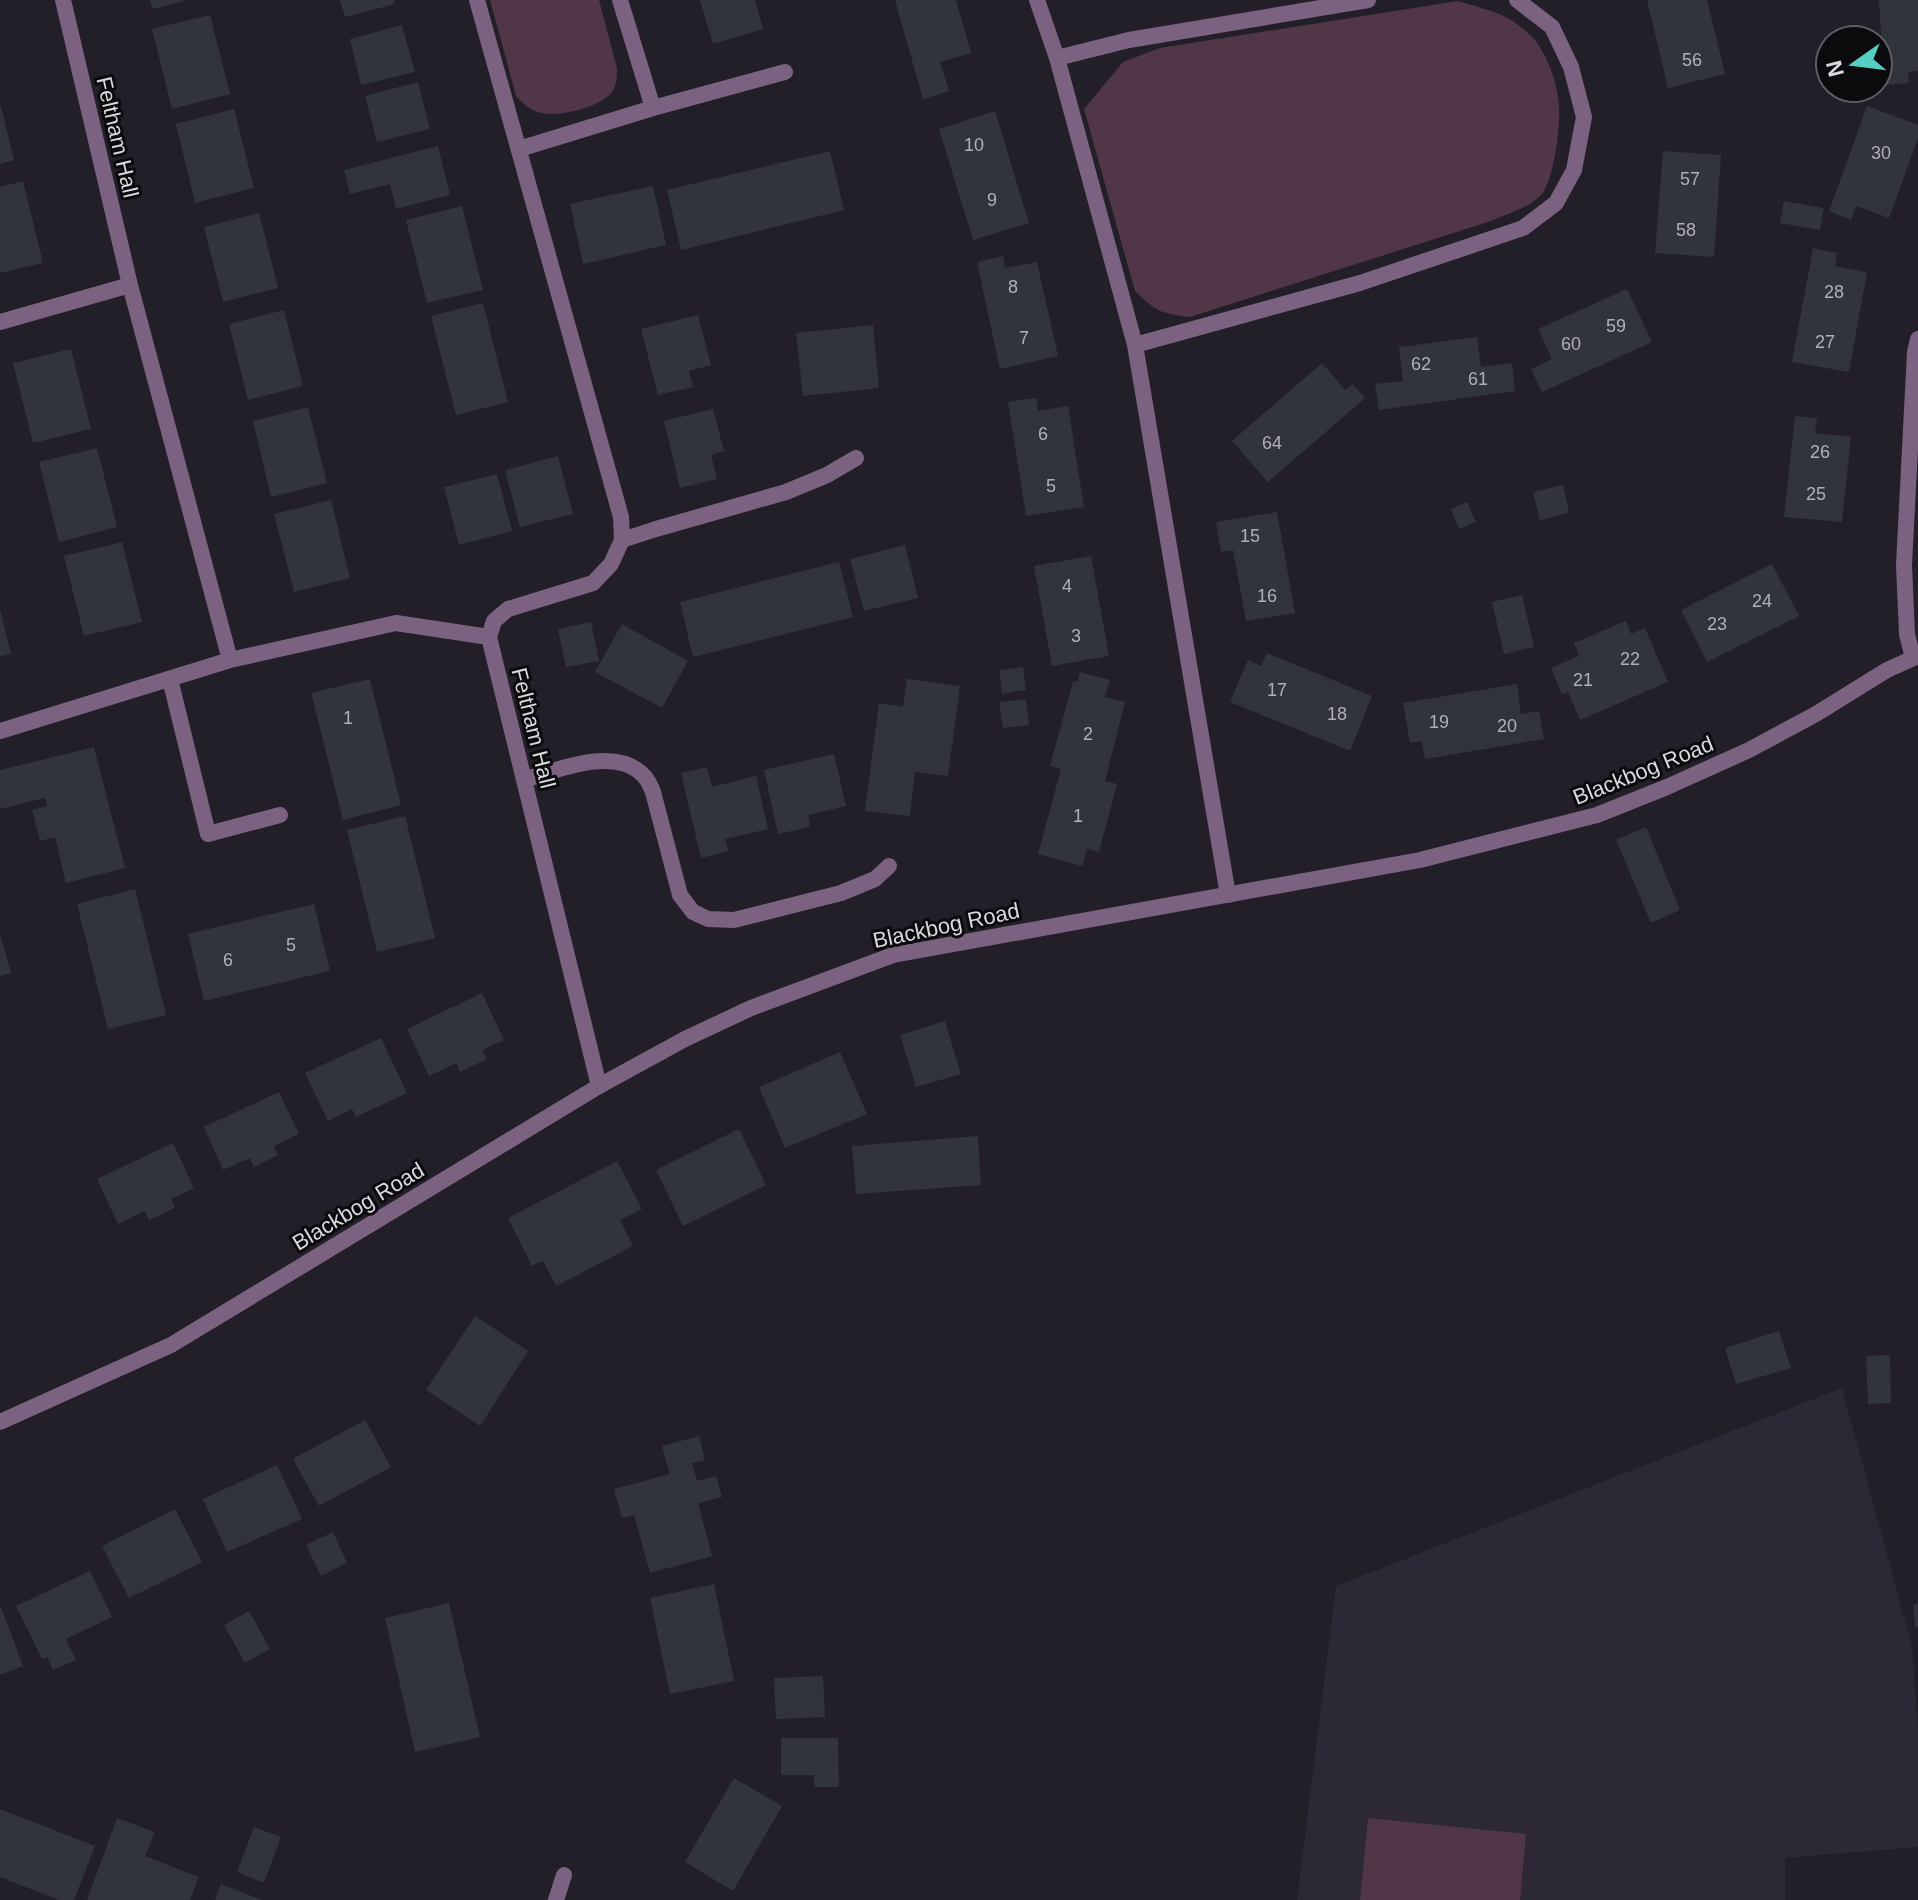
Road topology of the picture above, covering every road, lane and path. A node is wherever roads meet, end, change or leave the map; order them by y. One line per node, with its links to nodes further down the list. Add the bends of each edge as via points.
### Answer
1 (63, 0): 11 (street, Feltham Hall)
2 (477, 0): 10 (street)
3 (620, 0): 9 (street)
4 (1037, 0): 7 (street)
5 (1368, 0): 7 (street, via 1129,40)
6 (1517, 0): 14 (street, via 1552,27 1571,67 1584,117 1574,170 1556,203 1523,228 1375,278)
7 (1057, 58): 14 (street)
8 (785, 72): 9 (street)
9 (653, 108): 10 (street)
10 (519, 149): 16 (street, via 621,517)
11 (130, 285): 12 (street); 19 (street, Feltham Hall)
12 (0, 322)
13 (1918, 339): 18 (street, via 1904,565 1907,634)
14 (1135, 345): 25 (street)
15 (856, 458): 16 (street, via 786,492)
16 (622, 540): 17 (street, via 611,564 593,583 508,609 494,621)
17 (489, 637): 19 (street, via 396,623); 22 (street, Feltham Hall)
18 (1916, 657): 25 (street, Blackbog Road, via 1749,750 1597,815 1420,860)
19 (230, 660): 20 (street)
20 (170, 679): 21 (street); 23 (street, via 208,834)
21 (0, 731)
22 (524, 780): 24 (street, via 598,761 636,769 653,792 680,895 693,912 708,919 734,920 841,893 875,879); 26 (street, Feltham Hall)
23 (280, 815)
24 (889, 866)
25 (1228, 895): 26 (street, Blackbog Road, via 893,955 751,1008)
26 (599, 1086): 27 (street, Blackbog Road, via 171,1345)
27 (0, 1422)
28 (564, 1875): 29 (street)
29 (556, 1900)

